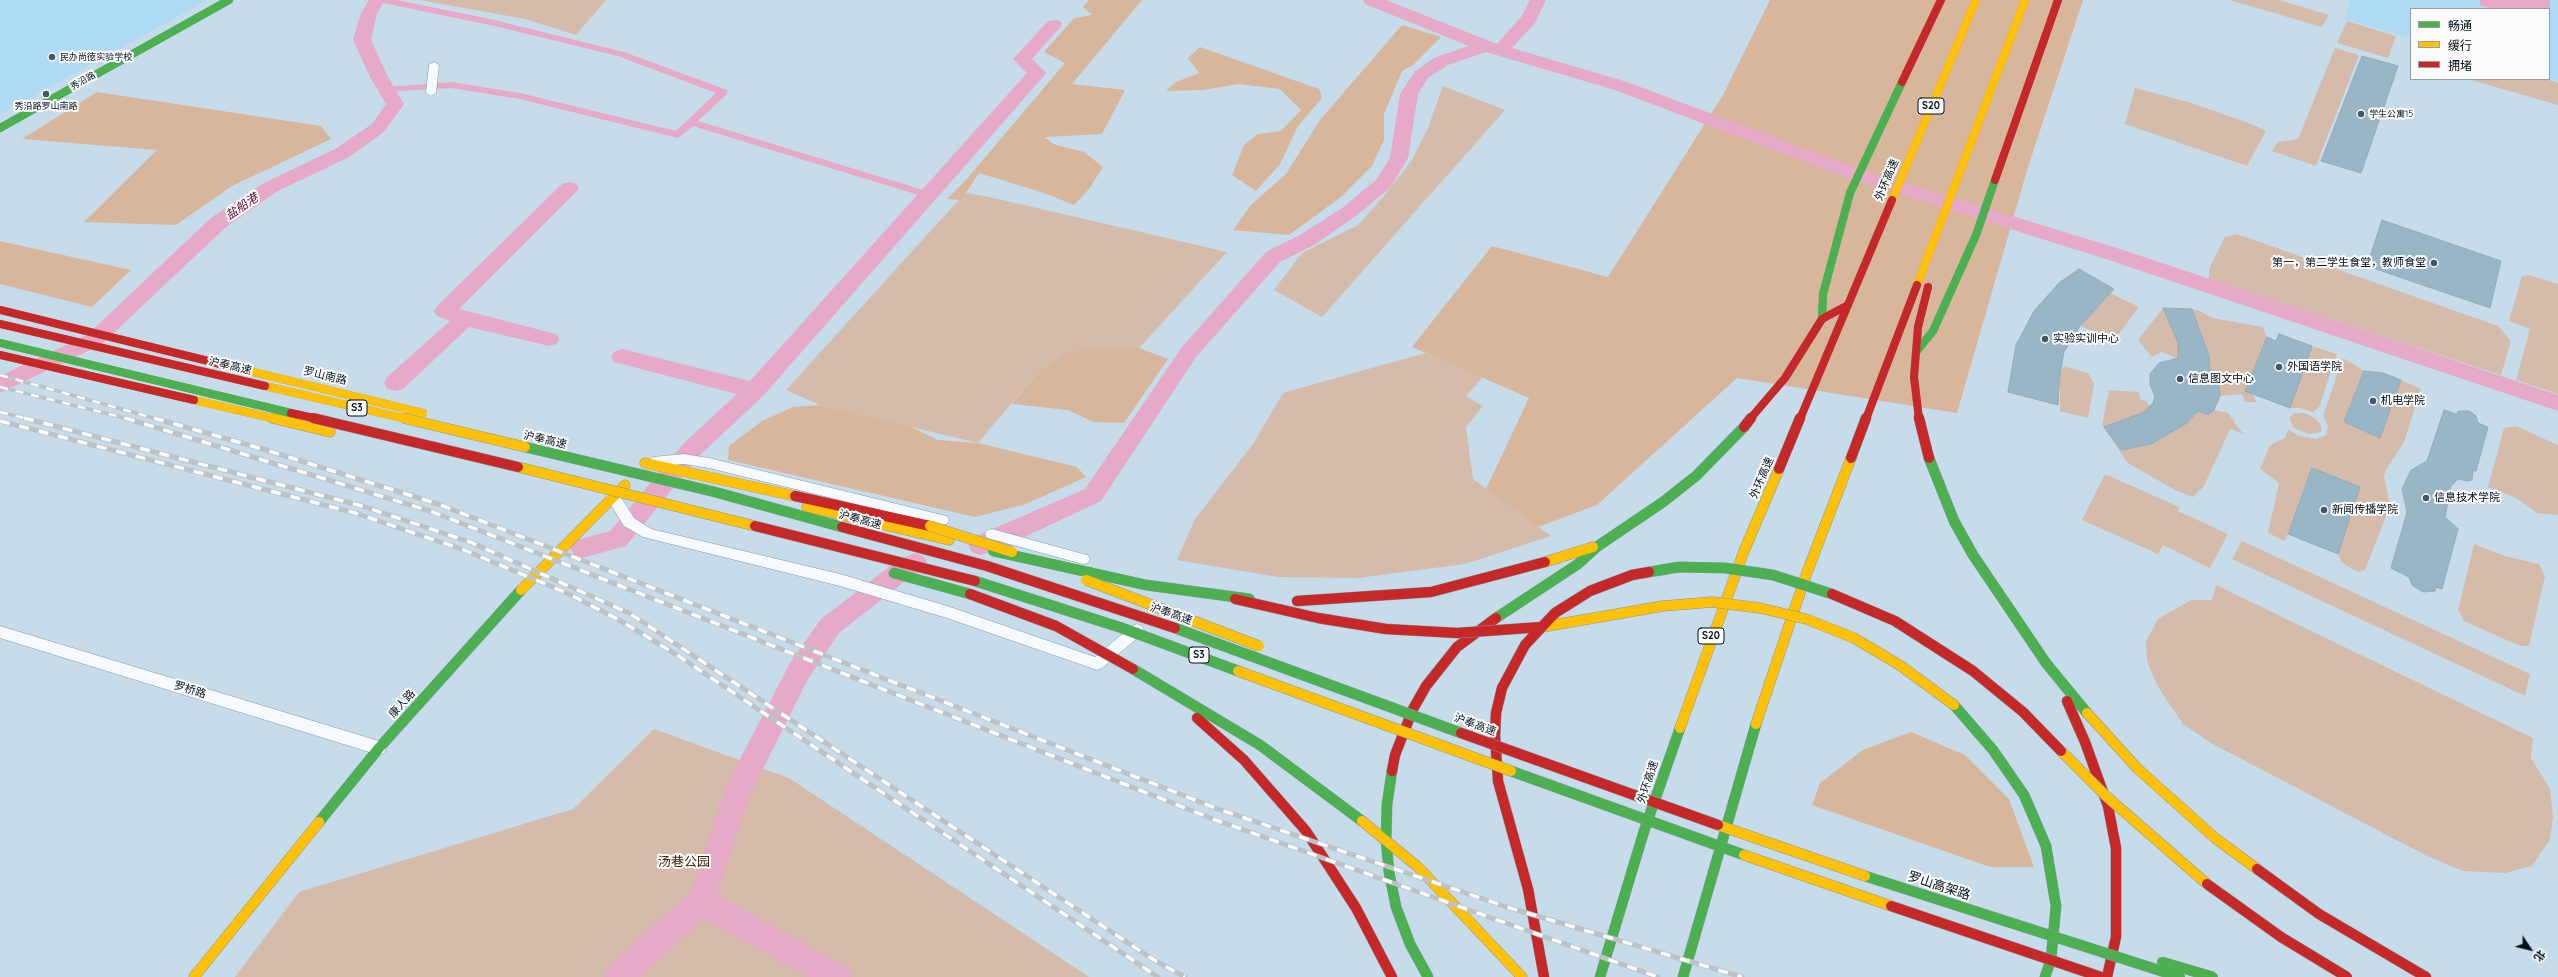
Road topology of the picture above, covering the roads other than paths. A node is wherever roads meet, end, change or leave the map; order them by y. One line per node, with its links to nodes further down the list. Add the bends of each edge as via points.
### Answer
1 (229, 0): 8 (main road, 秀沿路)
2 (1941, 0): 12 (main road, via 1850,193 1823,294)
3 (1976, 0): 10 (main road, 外环高速 / S20)
4 (2025, 0): 9 (main road)
5 (2058, 0): 15 (main road, via 1976,235 1933,331)
6 (434, 65): 7 (street)
7 (431, 93)
8 (0, 128)
9 (1922, 271): 15 (main road, via 1929,289); 48 (main road, via 1776,660 1715,858)
10 (1848, 305): 12 (main road); 47 (main road, 外环高速 / S20, via 1744,551 1712,635 1644,831)
11 (0, 310): 17 (main road, 罗山南路)
12 (1822, 319): 23 (main road, via 1785,378 1758,413 1726,447 1664,502)
13 (0, 324): 19 (main road, 沪奉高速 / S3, bridge)
14 (0, 343): 21 (main road, S3, bridge)
15 (1915, 353): 29 (main road, via 1915,385 1920,426 1940,489 1973,555)
16 (0, 355): 20 (main road, via 379,444)
17 (584, 451)
18 (641, 462): 20 (main road, 康人路); 22 (street, via 684,459 709,463)
19 (715, 492): 26 (main road, bridge, via 840,513 1146,585); 38 (main road, 沪奉高速 / S3, bridge, via 987,566 1132,612)
20 (616, 494): 22 (street, via 629,522 648,533 840,580 947,612 1096,664 1140,627 1155,597 1160,580); 35 (main road, 康人路, via 510,601); 50 (main road, bridge, via 638,494 869,549 1257,684 1603,813 1841,898)
21 (701, 512): 24 (main road, bridge); 51 (main road, S3, bridge, via 979,582 1115,626 1686,835)
22 (933, 522): 28 (main road, bridge)
23 (1598, 546): 26 (main road, bridge, via 1526,568 1431,592 1329,600); 44 (main road, via 1578,564 1473,633 1426,686 1404,731 1390,777 1386,847 1396,907 1410,944)
24 (834, 556)
25 (887, 571): 30 (main road, bridge, via 970,594 1056,626)
26 (1235, 599): 49 (main road, bridge, via 1318,618 1386,629 1457,633 1528,629 1663,606 1712,602 1760,608 1806,619 1854,638 1901,666 1951,702 1993,750 2024,795 2046,846 2056,906 2051,959)
27 (0, 632): 35 (street, 罗桥路)
28 (1268, 649)
29 (2046, 663): 52 (main road, via 2086,742 2108,806 2116,848 2116,937); 56 (main road, via 2098,727 2137,768 2215,838 2319,914)
30 (1133, 669): 43 (main road, via 1205,724 1244,760 1306,831 1356,908); 45 (main road, via 1253,741 1337,800 1418,866)
31 (1406, 702): 32 (main road)
32 (1428, 710)
33 (1487, 732): 34 (main road)
34 (1502, 737)
35 (379, 748): 42 (main road, 康人路)
36 (1553, 755): 37 (main road)
37 (1670, 797)
38 (1690, 815): 53 (main road, 罗山高架路, bridge, via 1863,875)
39 (1722, 815): 40 (main road)
40 (1737, 820)
41 (1892, 874): 54 (main road, bridge, via 2109,946)
42 (194, 977)
43 (1392, 977)
44 (1428, 977)
45 (1522, 977)
46 (1544, 977): 55 (main road, bridge, via 1528,889 1498,781 1495,736 1496,713 1502,688 1525,645 1555,613 1590,591 1632,575 1679,566 1725,568 1773,575 1821,589 1895,621 1973,671 2023,712 2106,796 2199,878 2281,937)
47 (1600, 977)
48 (1683, 977)
49 (2045, 977)
50 (2077, 977)
51 (2102, 977)
52 (2107, 977)
53 (2180, 977)
54 (2213, 977)
55 (2347, 977)
56 (2426, 977)

